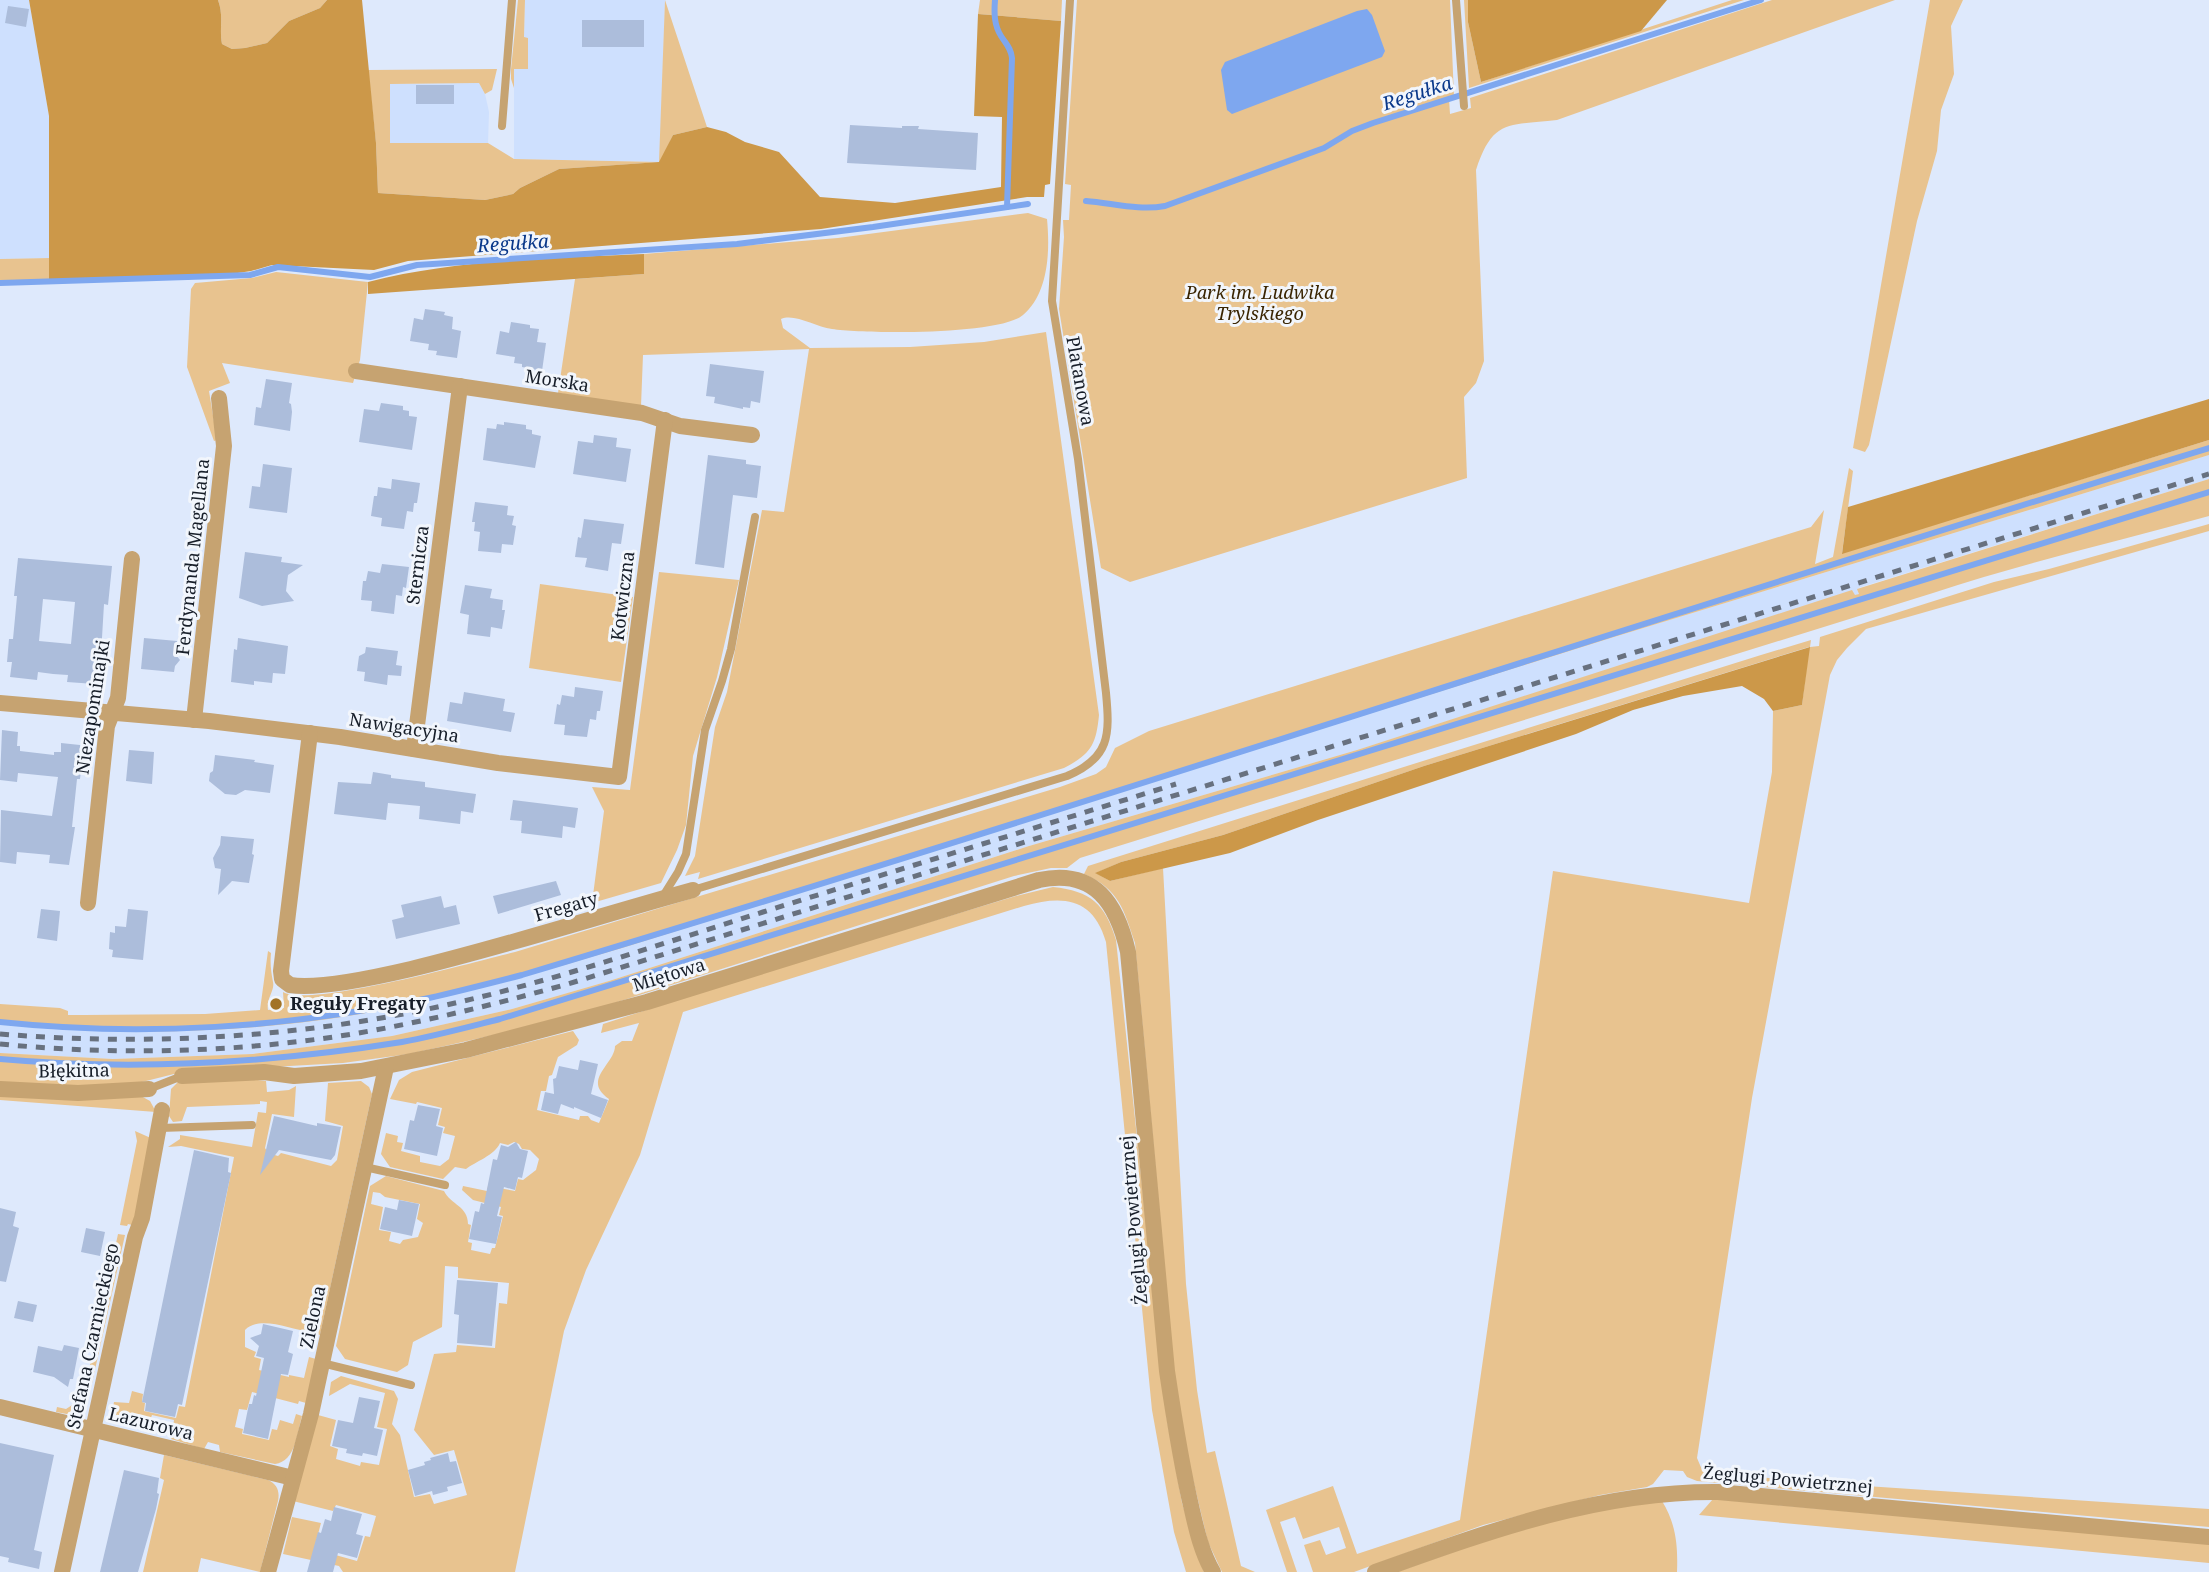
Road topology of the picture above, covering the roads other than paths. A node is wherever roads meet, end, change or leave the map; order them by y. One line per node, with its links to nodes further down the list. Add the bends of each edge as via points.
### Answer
1 (512, 0): 5 (lane)
2 (1070, 0): 18 (lane, Platanowa, via 1052,301 1078,459 1107,703 1107,735)
3 (1456, 0): 4 (lane)
4 (1464, 106)
5 (502, 126)
6 (356, 371): 7 (street, Morska)
7 (460, 386): 9 (street, Morska); 17 (street, Sternicza)
8 (219, 398): 15 (street, Ferdynanda Magellana, via 223,446)
9 (665, 420): 10 (street, Morska); 19 (street, Kotwiczna)
10 (752, 435)
11 (755, 517): 22 (lane, via 731,649 705,730 686,854)
12 (132, 559): 14 (street, Niezapominajki, via 118,698)
13 (0, 703): 14 (street, Nawigacyjna)
14 (112, 713): 15 (street, Nawigacyjna); 23 (street, Niezapominajki)
15 (188, 720): 16 (street, Nawigacyjna)
16 (310, 733): 17 (street, Nawigacyjna); 22 (street, Fregaty, via 281,971 290,985 398,972)
17 (414, 749): 19 (street, Nawigacyjna)
18 (1093, 762): 21 (lane, Fregaty, via 1067,776)
19 (619, 777)
20 (1077, 880): 24 (street, Miętowa, via 1039,880 647,1002); 41 (street, Żeglugi Powietrznej, via 1094,888 1111,905 1128,952 1167,1371 1189,1499)
21 (693, 890): 22 (street, Fregaty)
22 (661, 899)
23 (88, 903)
24 (386, 1067): 25 (street, Miętowa, via 295,1076 264,1072); 31 (street, Zielona)
25 (182, 1076): 27 (lane)
26 (0, 1089): 27 (street, Błękitna, via 78,1093)
27 (149, 1089)
28 (162, 1110): 30 (street, Stefana Czarnieckiego)
29 (252, 1125): 30 (lane)
30 (160, 1128): 36 (street, Stefana Czarnieckiego)
31 (365, 1167): 32 (lane); 33 (street, Zielona)
32 (445, 1185)
33 (322, 1363): 34 (lane); 37 (street, Zielona)
34 (411, 1385)
35 (0, 1407): 36 (street, Lazurowa)
36 (92, 1429): 37 (street, Lazurowa); 39 (street, Stefana Czarnieckiego)
37 (293, 1478): 40 (street, Zielona)
38 (2209, 1537): 42 (street, Żeglugi Powietrznej, via 1681,1491 1538,1517)
39 (62, 1572)
40 (268, 1572)
41 (1213, 1572)
42 (1375, 1572)

